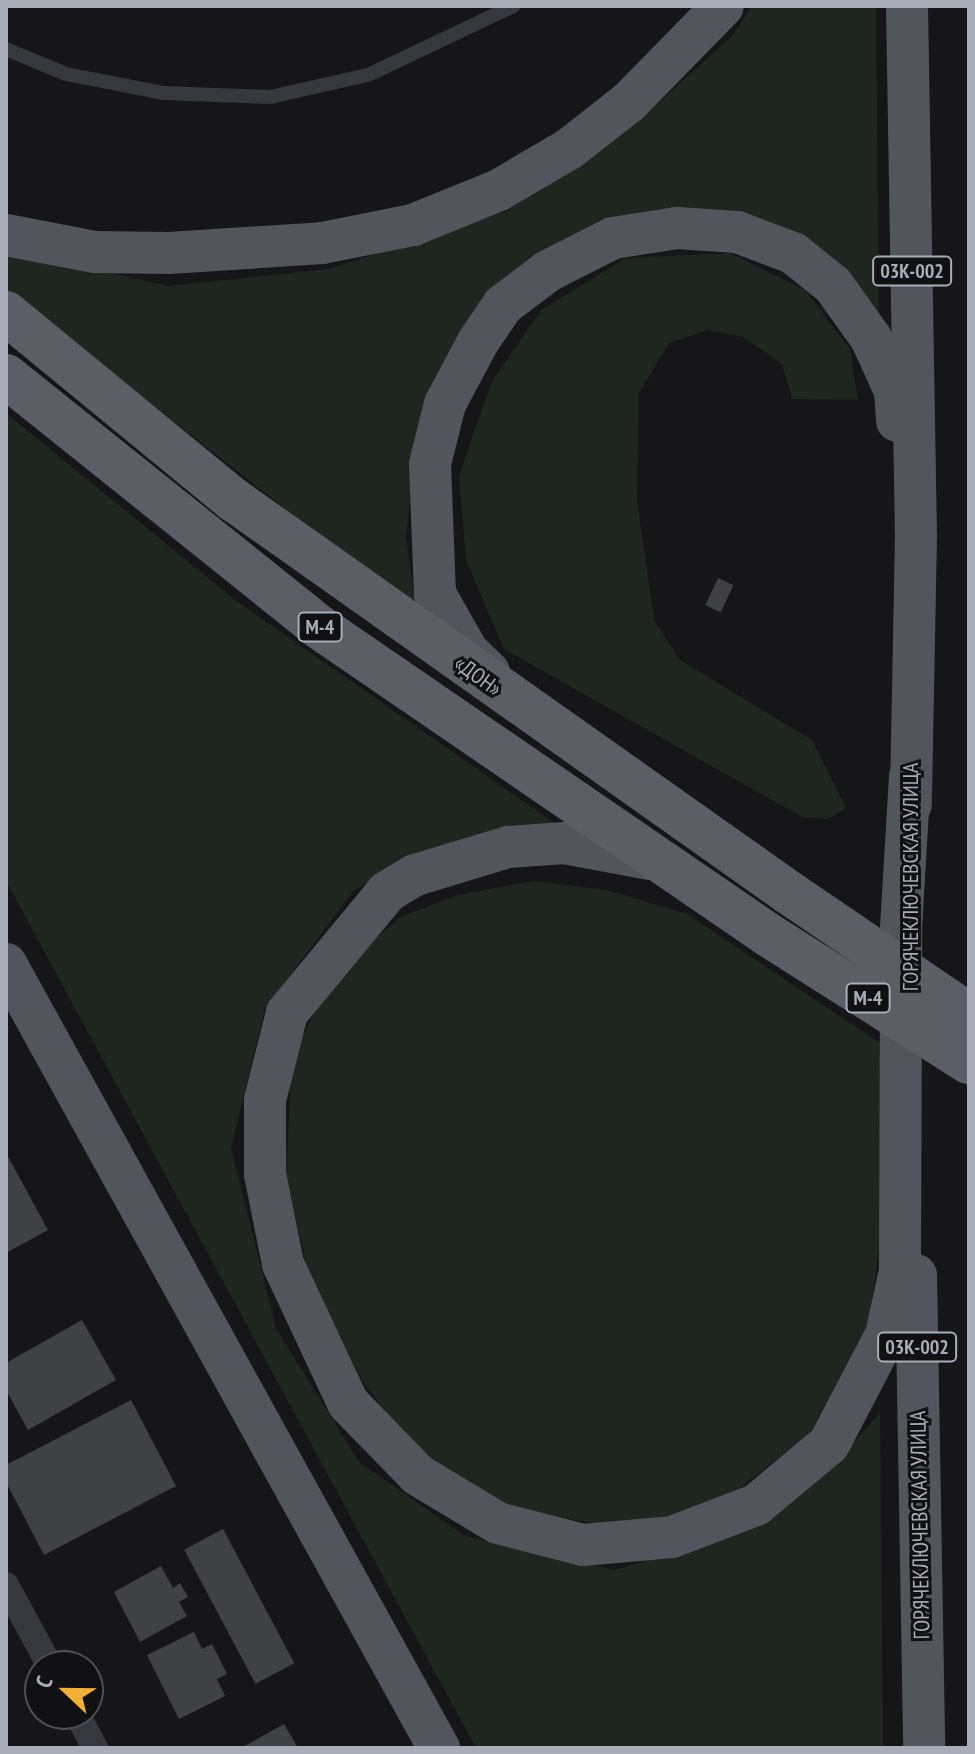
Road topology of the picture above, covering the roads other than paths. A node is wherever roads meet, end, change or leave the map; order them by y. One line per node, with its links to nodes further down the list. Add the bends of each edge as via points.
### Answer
1 (513, 6): 4 (lane, via 368,75 270,97 148,90 66,74)
2 (723, 6): 5 (main road, via 629,102 569,149 499,190 413,225 322,243 169,253 95,252)
3 (907, 6): 8 (main road, ГОРЯЧЕКЛЮЧЕВСКАЯ УЛИЦА / 03К-002)
4 (6, 49)
5 (6, 235)
6 (6, 313): 9 (highway, «ДОН» / М-4, via 234,500)
7 (6, 376): 11 (highway, М-4, via 319,627)
8 (916, 535): 9 (main road, via 902,514 895,391 871,338 833,285 793,253 737,232 677,228 613,238 548,271 503,305 445,404 430,464 428,525 435,594 468,652); 10 (main road, ГОРЯЧЕКЛЮЧЕВСКАЯ УЛИЦА / 03К-002)
9 (558, 735): 13 (highway, «ДОН» / М-4, bridge)
10 (910, 776): 11 (main road, via 901,928 900,1271 886,1335 829,1444 756,1505 672,1537 583,1545 498,1523 418,1475 348,1403 283,1264 265,1174 265,1100 287,1013 387,892 415,875 508,847 564,843); 20 (main road, ГОРЯЧЕКЛЮЧЕВСКАЯ УЛИЦА / 03К-002)
11 (650, 859): 14 (highway, М-4, bridge)
12 (6, 964): 19 (main road)
13 (969, 1015)
14 (969, 1062)
15 (6, 1585): 16 (street)
16 (41, 1650)
17 (85, 1730): 18 (street)
18 (95, 1748)
19 (439, 1748)
20 (924, 1748)

